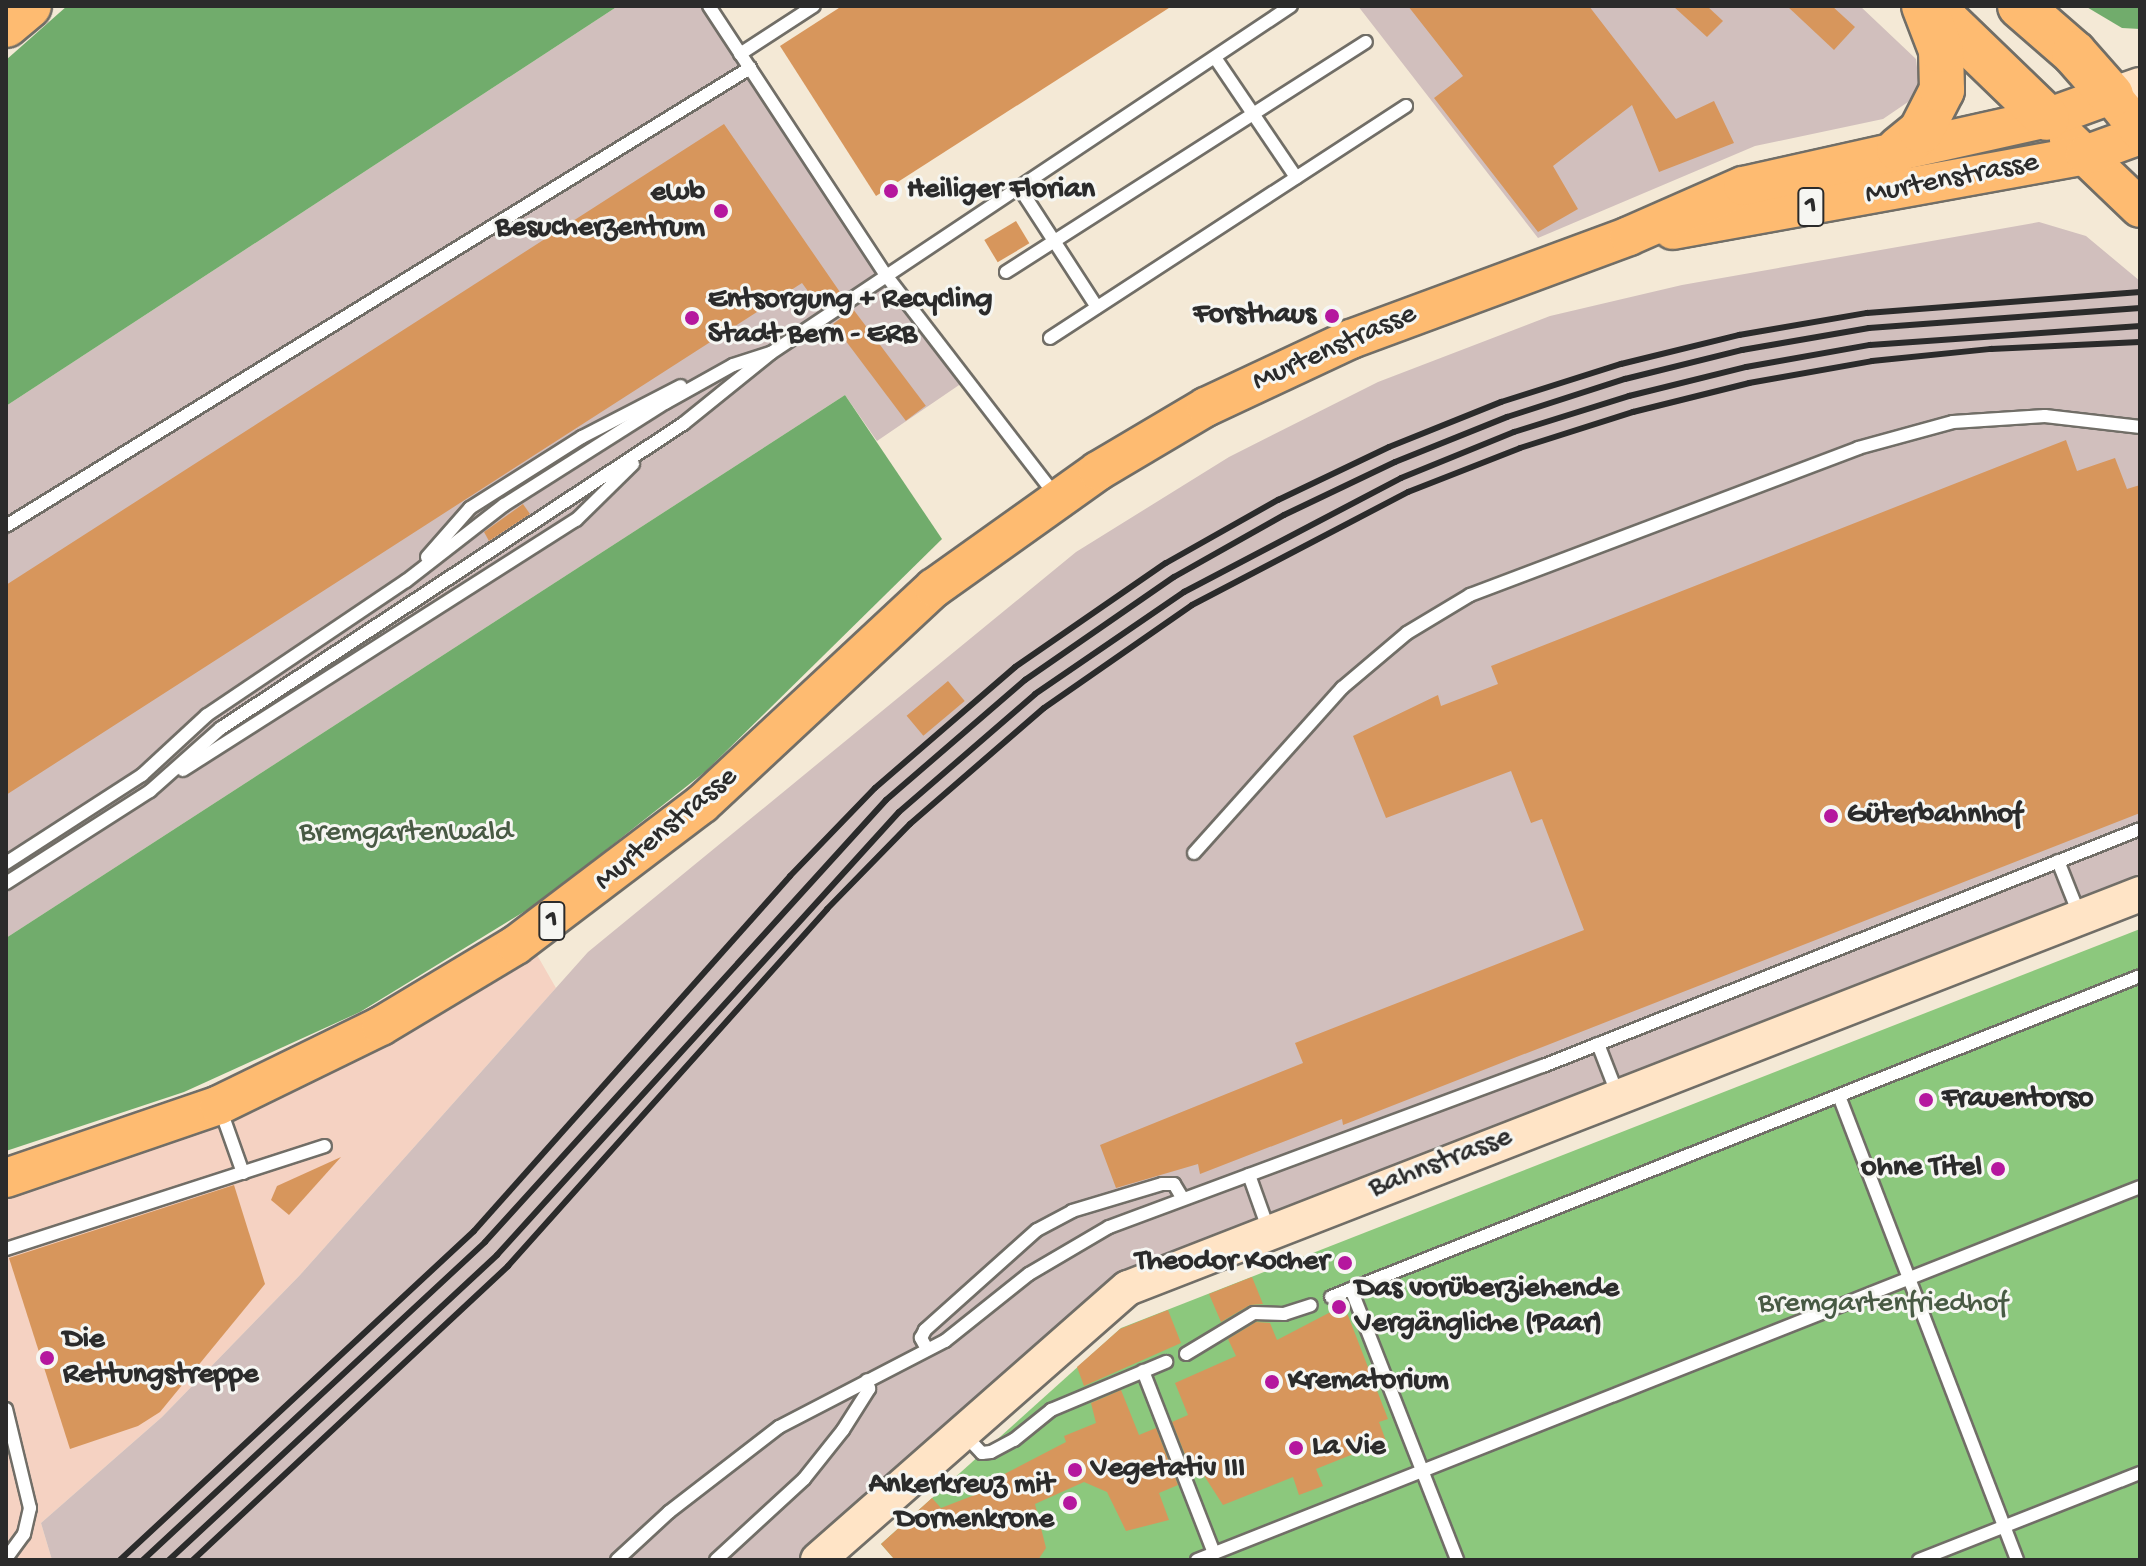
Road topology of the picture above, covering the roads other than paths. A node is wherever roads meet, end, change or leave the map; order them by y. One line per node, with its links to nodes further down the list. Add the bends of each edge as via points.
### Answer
1 (29, 6): 8 (highway)
2 (709, 6): 10 (lane)
3 (814, 6): 10 (lane)
4 (1291, 6): 11 (lane)
5 (1924, 6): 18 (highway, via 1941,50 1942,90 1921,131)
6 (1931, 6): 16 (highway)
7 (2020, 6): 13 (highway)
8 (6, 25)
9 (1366, 42): 15 (lane)
10 (740, 54): 12 (lane)
11 (1216, 59): 15 (lane); 21 (lane)
12 (750, 68): 26 (lane); 33 (lane)
13 (2125, 90): 16 (main road, Murtenstrasse / 1); 17 (main road, Murtenstrasse / 1)
14 (1406, 106): 20 (lane)
15 (1253, 114): 20 (lane); 24 (lane)
16 (2047, 118): 18 (main road, Murtenstrasse / 1); 19 (main road, Murtenstrasse)
17 (2140, 133): 19 (main road, Murtenstrasse / 1)
18 (1899, 149): 23 (main road, Murtenstrasse / 1, via 1743,186)
19 (2085, 155): 22 (main road, Murtenstrasse); 23 (main road, Murtenstrasse / 1, via 1748,219)
20 (1296, 177): 27 (lane)
21 (1019, 187): 24 (lane); 26 (lane)
22 (2140, 208)
23 (1629, 236): 32 (main road, Murtenstrasse / 1, via 1489,284 1290,366 1206,407)
24 (1054, 241): 25 (lane); 27 (lane)
25 (1006, 272)
26 (885, 274): 29 (lane); 32 (lane)
27 (1097, 307): 28 (lane)
28 (1050, 338)
29 (771, 353): 31 (lane); 38 (lane, via 733,365 504,505 406,581 207,715 142,775)
30 (2140, 427): 36 (lane, via 2045,416 1953,422 1858,448 1470,595 1407,633 1342,688)
31 (652, 444): 34 (lane, via 221,728); 34 (lane, via 576,520)
32 (1058, 499): 46 (main road, Murtenstrasse / 1, via 934,588 702,804 581,900 413,1008)
33 (6, 526)
34 (150, 791): 39 (lane)
35 (2140, 829): 37 (lane)
36 (1194, 853)
37 (2058, 861): 41 (lane); 43 (lane)
38 (6, 863)
39 (6, 883)
40 (2140, 894): 41 (street, Bahnstrasse)
41 (2080, 916): 44 (street, Bahnstrasse)
42 (2140, 976): 45 (lane)
43 (1598, 1044): 44 (lane); 49 (lane)
44 (1618, 1094): 53 (street, Bahnstrasse)
45 (1839, 1096): 55 (lane); 56 (lane)
46 (219, 1105): 48 (lane); 50 (main road, Murtenstrasse / 1)
47 (325, 1146): 48 (lane)
48 (243, 1173): 54 (lane)
49 (1249, 1175): 52 (lane); 53 (lane)
50 (6, 1178)
51 (2140, 1187): 55 (lane)
52 (1183, 1199): 59 (lane, via 1067,1248 993,1307); 59 (lane, via 1174,1184 1162,1184 1072,1211 1037,1230 925,1330 921,1338)
53 (1269, 1231): 65 (street, Bahnstrasse, via 1128,1288)
54 (6, 1249)
55 (1909, 1278): 66 (lane); 68 (lane)
56 (1351, 1289): 57 (lane); 66 (lane)
57 (1331, 1297)
58 (1311, 1305): 60 (lane, via 1284,1314 1254,1313)
59 (927, 1349): 63 (lane)
60 (1186, 1354)
61 (1166, 1362): 62 (lane)
62 (1143, 1371): 65 (lane, via 1051,1410 991,1452 982,1453); 69 (lane)
63 (867, 1380): 71 (lane, via 779,1427 669,1512); 72 (lane, via 869,1389 843,1430 804,1479)
64 (6, 1409): 70 (lane, via 30,1508 24,1534)
65 (962, 1432): 73 (street, Bahnstrasse)
66 (1421, 1470): 69 (lane); 75 (lane)
67 (2140, 1473): 68 (lane)
68 (2004, 1527): 76 (lane); 77 (lane)
69 (1214, 1553): 74 (lane)
70 (6, 1559)
71 (617, 1560)
72 (716, 1560)
73 (818, 1560)
74 (1197, 1560)
75 (1457, 1560)
76 (1919, 1560)
77 (2017, 1560)

